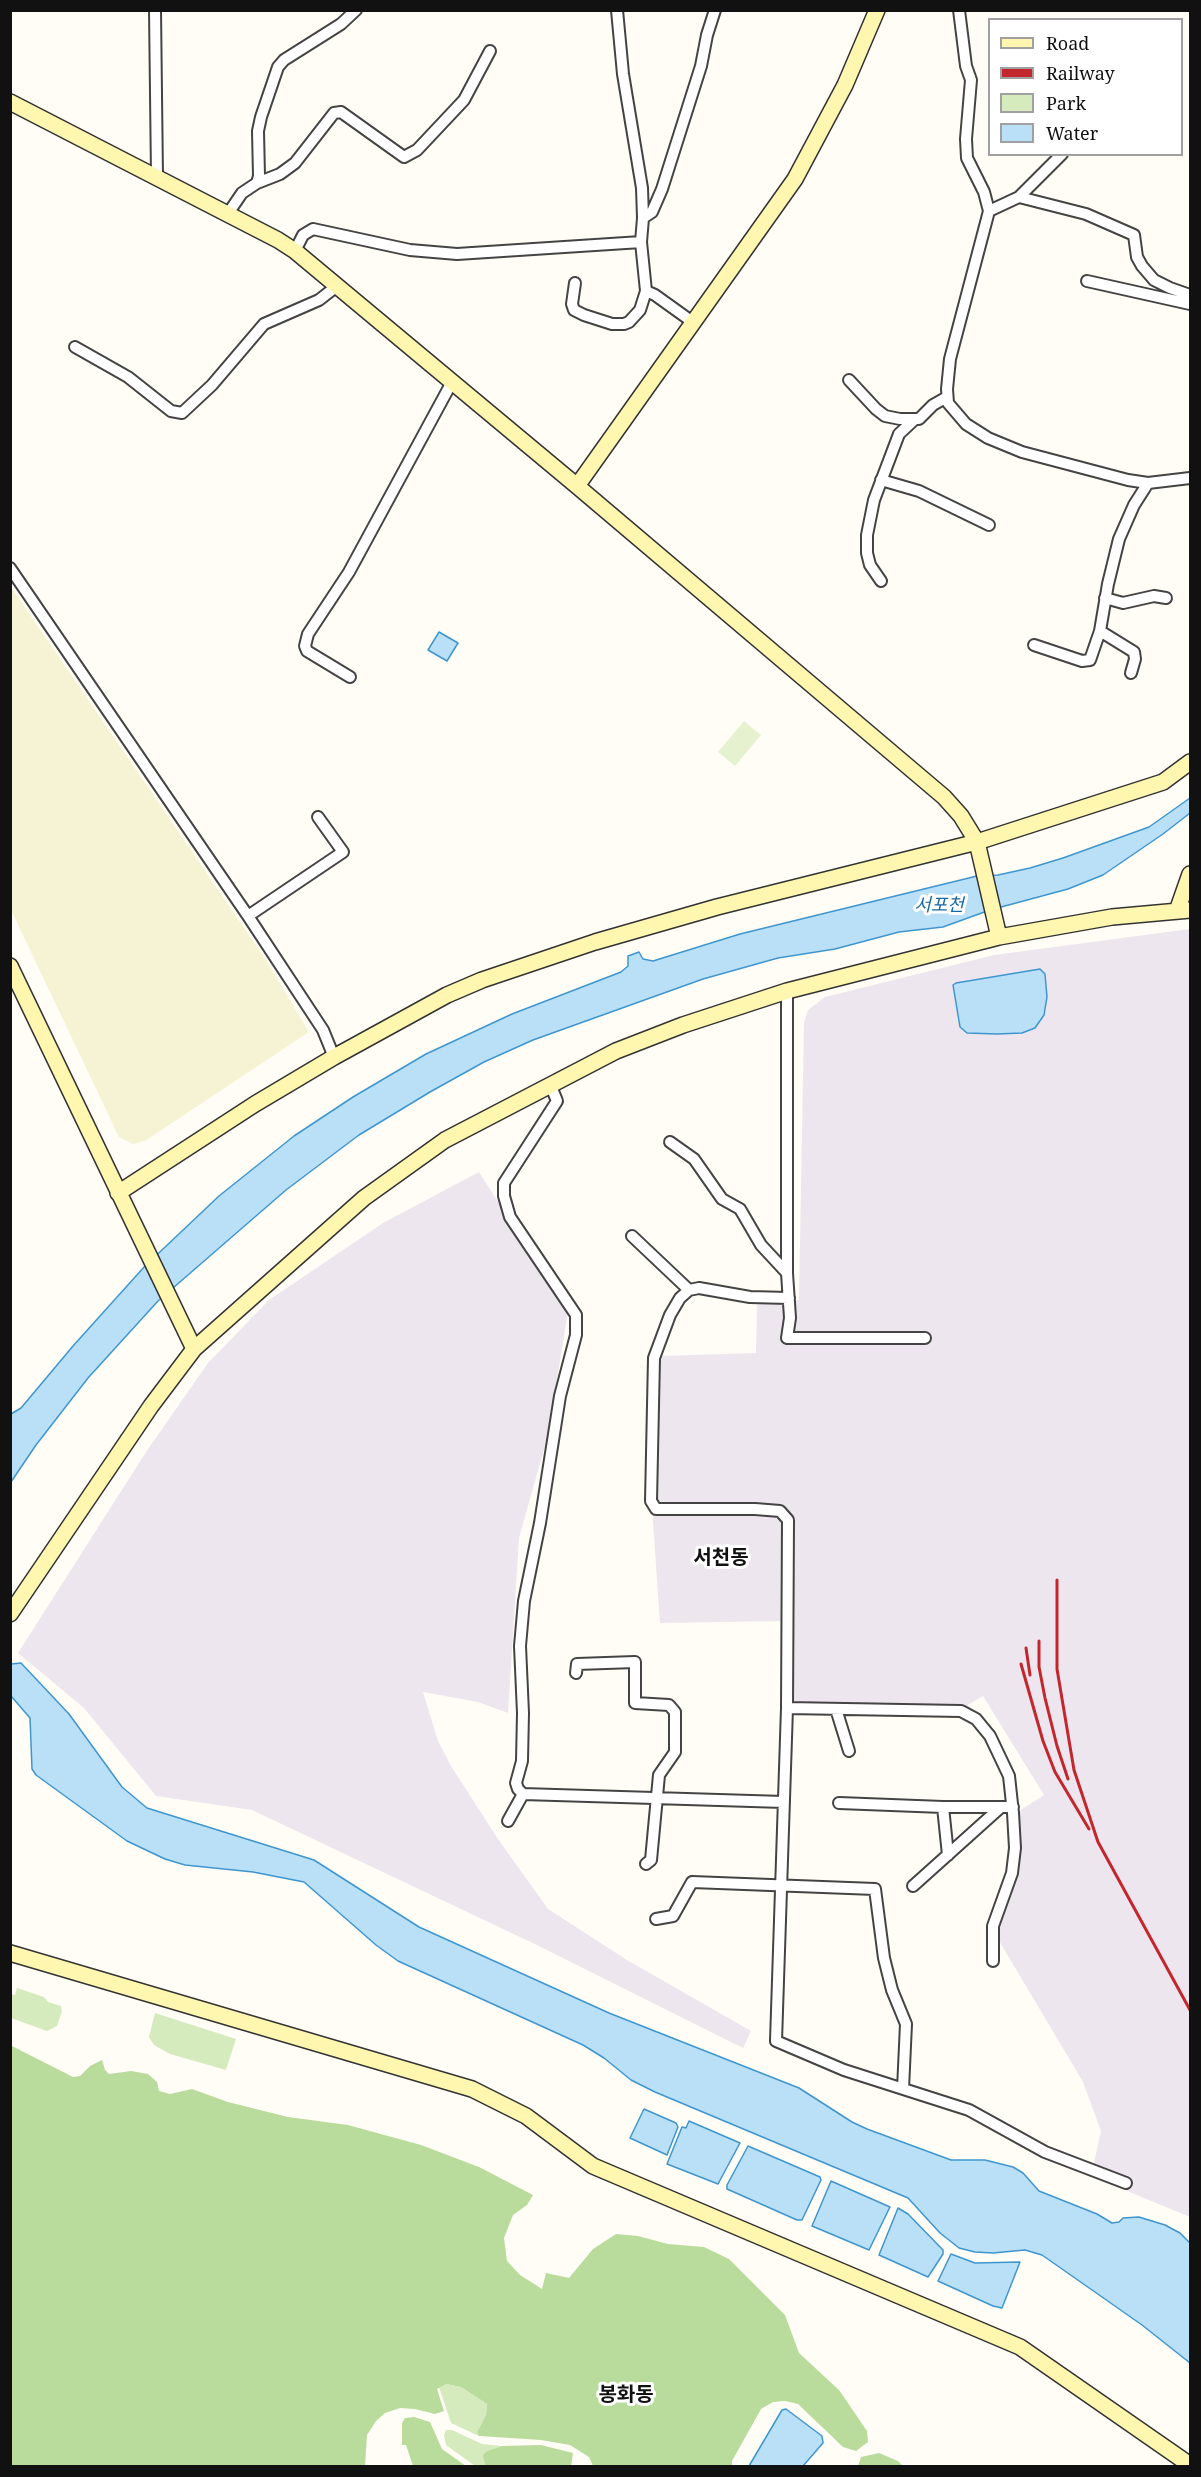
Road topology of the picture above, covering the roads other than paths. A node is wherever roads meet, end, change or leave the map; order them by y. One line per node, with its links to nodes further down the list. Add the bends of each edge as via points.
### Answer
1 (155, 10): 10 (street)
2 (356, 10): 11 (street, via 278,67 258,131)
3 (617, 10): 15 (street)
4 (715, 10): 15 (street, via 662,189 652,212)
5 (877, 10): 24 (street, via 845,85 795,179)
6 (959, 10): 13 (street, via 971,80 967,158)
7 (490, 51): 11 (street, via 464,100 417,150 404,157 341,112 334,112 295,163)
8 (10, 102): 10 (street)
9 (1060, 156): 12 (street)
10 (156, 177): 14 (street)
11 (257, 183): 14 (street, via 242,193)
12 (1019, 196): 13 (street); 22 (street, via 1086,214 1134,235 1137,257 1154,280)
13 (989, 211): 28 (street, via 950,359)
14 (227, 215): 17 (street)
15 (643, 218): 16 (street)
16 (641, 242): 17 (street, via 457,254 410,250 313,229 303,235); 21 (street)
17 (295, 251): 20 (street)
18 (1087, 281): 23 (street)
19 (575, 283): 21 (street, via 574,310 612,324 629,322 640,310)
20 (337, 285): 25 (street, via 319,300 264,324 212,385 182,413 171,411 128,377); 27 (street)
21 (646, 291): 24 (street)
22 (1191, 295)
23 (1191, 304)
24 (694, 323): 33 (street)
25 (75, 346)
26 (849, 380): 29 (street, via 885,416)
27 (452, 382): 33 (street); 42 (street, via 349,572 309,634 307,651)
28 (947, 397): 29 (street); 32 (street, via 966,424 988,438 1022,452)
29 (915, 419): 31 (street, via 898,434)
30 (1191, 478): 32 (street)
31 (881, 480): 34 (street, via 919,491); 36 (street, via 867,535 870,566)
32 (1148, 483): 37 (street, via 1119,539)
33 (577, 486): 45 (street, via 944,797)
34 (989, 525)
35 (10, 568): 48 (street)
36 (881, 581)
37 (1105, 598): 38 (street, via 1123,603 1154,596); 39 (street)
38 (1166, 598)
39 (1100, 632): 40 (street, via 1090,660 1082,661); 41 (street, via 1134,652)
40 (1034, 645)
41 (1131, 673)
42 (350, 677)
43 (1191, 762): 45 (street, via 1163,782)
44 (318, 816): 48 (street, via 343,852)
45 (977, 842): 49 (street); 52 (street, via 717,907 540,960 447,995)
46 (1191, 874): 47 (street)
47 (1184, 910): 49 (street, via 1112,917)
48 (248, 916): 52 (street, via 322,1030)
49 (999, 937): 51 (street)
50 (10, 966): 55 (street)
51 (787, 991): 53 (street, via 616,1051); 57 (street)
52 (334, 1057): 55 (street, via 255,1104)
53 (550, 1084): 61 (street, via 445,1140 364,1197); 67 (street, via 557,1101 504,1183 510,1217 576,1315 576,1335 560,1396 524,1601 520,1646 522,1761 516,1783)
54 (670, 1142): 57 (street, via 694,1159 722,1199 740,1209 761,1245)
55 (121, 1199): 61 (street)
56 (632, 1236): 58 (street)
57 (787, 1273): 59 (street)
58 (689, 1290): 59 (street); 64 (street, via 670,1315 654,1358 651,1501 656,1509 780,1511 788,1520)
59 (789, 1298): 60 (street, via 787,1338)
60 (925, 1338)
61 (194, 1349): 62 (street)
62 (10, 1614)
63 (576, 1673): 68 (street, via 577,1664 635,1662 635,1703 669,1705 675,1712 675,1752 659,1775)
64 (787, 1708): 65 (street); 69 (street)
65 (836, 1709): 66 (street); 72 (street, via 961,1711 976,1719 990,1736 1009,1776)
66 (849, 1751)
67 (523, 1794): 68 (street); 73 (street)
68 (656, 1798): 69 (street); 75 (street, via 651,1860)
69 (784, 1802): 76 (street)
70 (839, 1803): 71 (street)
71 (943, 1807): 72 (street); 74 (street)
72 (1007, 1807): 74 (street); 80 (street, via 1015,1848 1012,1873 993,1926)
73 (508, 1821)
74 (948, 1855): 77 (street)
75 (646, 1864)
76 (781, 1886): 78 (street, via 692,1882 673,1916); 81 (street, via 776,2041 844,2070); 81 (street, via 875,1889 887,1969 906,2024)
77 (913, 1886)
78 (656, 1919)
79 (10, 1953): 83 (street, via 472,2090 526,2116 593,2166 1020,2347)
80 (993, 1961)
81 (903, 2089): 82 (street, via 969,2109 1045,2152)
82 (1126, 2182)
83 (1191, 2465)

